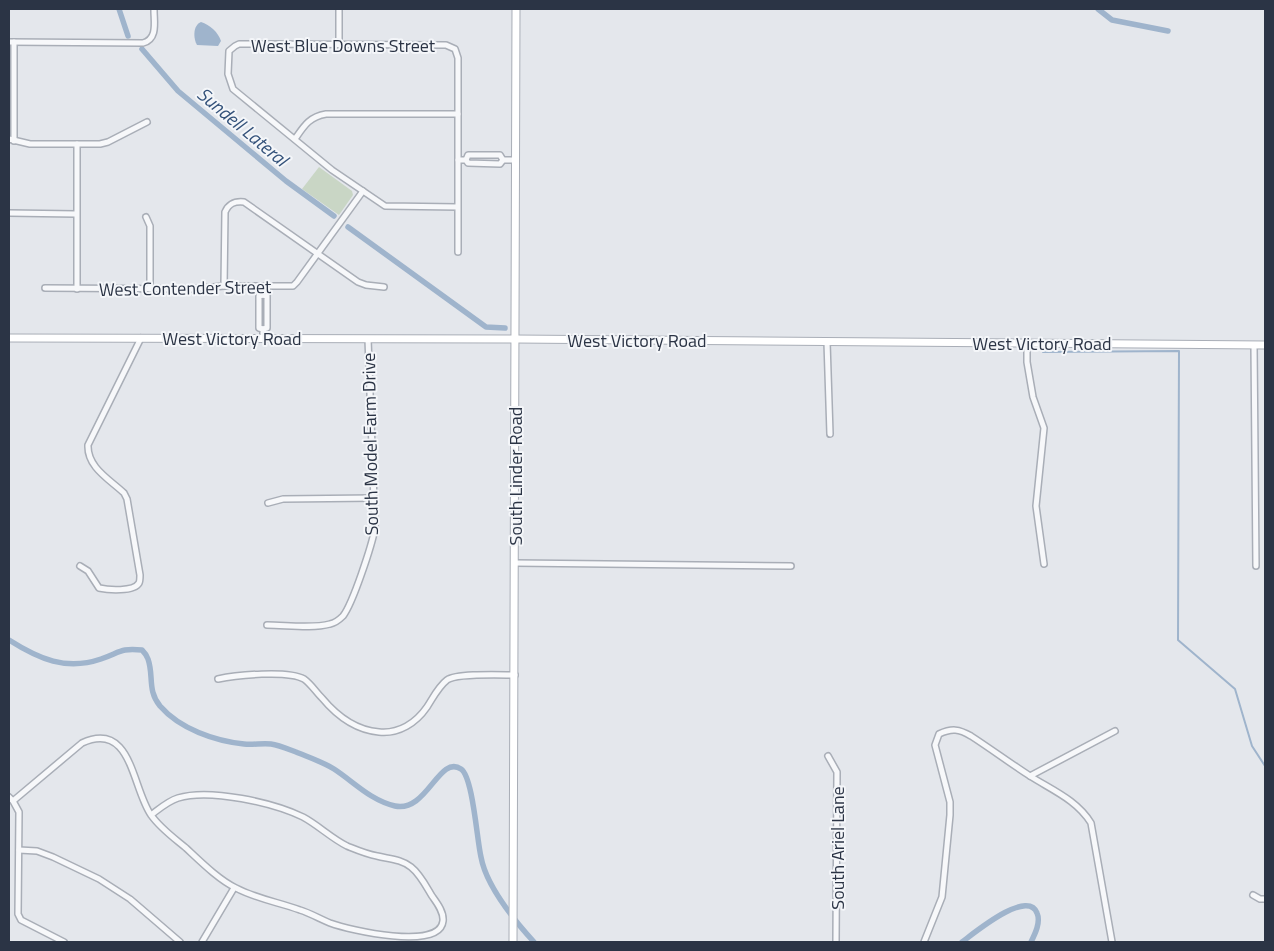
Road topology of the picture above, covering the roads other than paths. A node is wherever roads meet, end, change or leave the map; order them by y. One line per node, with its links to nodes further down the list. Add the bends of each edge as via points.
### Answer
1 (516, 9): 14 (main road, South Linder Road)
2 (154, 10): 4 (street, via 154,31 151,39 143,43)
3 (339, 10): 5 (street)
4 (11, 42): 8 (street)
5 (339, 45): 6 (street, West Blue Downs Street, via 446,45 455,49 458,58); 9 (street, West Blue Downs Street, via 239,44 228,54 228,74 233,88)
6 (458, 114): 9 (street, via 326,114 315,116); 11 (street)
7 (147, 122): 10 (street, via 104,144)
8 (11, 140): 10 (street, via 30,144)
9 (295, 140): 15 (street)
10 (77, 144): 18 (street)
11 (458, 160): 12 (street); 16 (street)
12 (466, 160): 13 (street, via 468,163 500,164); 13 (street, via 468,155 500,155)
13 (503, 160): 14 (street)
14 (516, 160): 32 (main road, South Linder Road)
15 (363, 191): 16 (street, via 392,207); 21 (street)
16 (458, 207): 20 (street)
17 (9, 213): 18 (street)
18 (76, 214): 26 (street)
19 (146, 217): 27 (street, via 150,226)
20 (458, 252)
21 (318, 254): 22 (street, via 244,202 233,202 225,212); 23 (street, West Contender Street, via 293,286); 24 (street, via 358,282)
22 (224, 286): 23 (street, West Contender Street); 27 (street, West Contender Street)
23 (263, 286): 30 (street, via 263,295 267,296 267,328 263,329)
24 (384, 287)
25 (45, 288): 26 (street, West Contender Street)
26 (77, 288): 27 (street, West Contender Street)
27 (150, 289)
28 (9, 338): 29 (main road, West Victory Road)
29 (141, 338): 30 (main road, West Victory Road); 42 (street, via 88,445 92,464 127,499 139,583 128,590 100,588 88,571)
30 (263, 338): 31 (main road, West Victory Road)
31 (368, 339): 32 (main road, West Victory Road); 38 (street, South Model Farm Drive)
32 (515, 339): 33 (main road, West Victory Road); 40 (main road, South Linder Road)
33 (827, 342): 34 (main road, West Victory Road); 37 (street)
34 (1027, 343): 35 (main road, West Victory Road); 41 (street, via 1033,397 1044,428 1036,506)
35 (1254, 345): 36 (main road, West Victory Road); 44 (street)
36 (1265, 345)
37 (830, 434)
38 (374, 498): 39 (street, via 283,499); 45 (street, South Model Farm Drive, via 373,540 344,615 330,624 319,626)
39 (268, 503)
40 (515, 563): 43 (street); 46 (main road, South Linder Road)
41 (1044, 564)
42 (80, 566)
43 (791, 566)
44 (1256, 566)
45 (267, 625)
46 (515, 675): 47 (street, via 448,679 415,722 394,732 354,726 339,716 300,677 286,674); 60 (main road, South Linder Road)
47 (218, 679)
48 (1115, 731): 50 (street)
49 (828, 756): 61 (street, South Ariel Lane, via 837,772)
50 (1030, 776): 62 (street, via 961,730 950,729 939,734 935,744 950,802 950,814 942,897); 63 (street, via 1077,805 1091,823)
51 (11, 799): 52 (street, via 82,744 93,738 104,738 116,744 127,758); 53 (street, via 19,812)
52 (151, 815): 54 (street); 54 (street, via 176,798 210,795 234,797 291,812 344,844 411,867 441,910 444,921 432,937 382,936 355,931)
53 (18, 850): 57 (street, via 18,914 21,920); 58 (street, via 53,856 99,878 130,898)
54 (234, 888): 59 (street)
55 (1253, 895): 56 (street)
56 (1265, 899)
57 (64, 942)
58 (180, 942)
59 (202, 942)
60 (513, 942)
61 (836, 942)
62 (924, 942)
63 (1112, 942)

